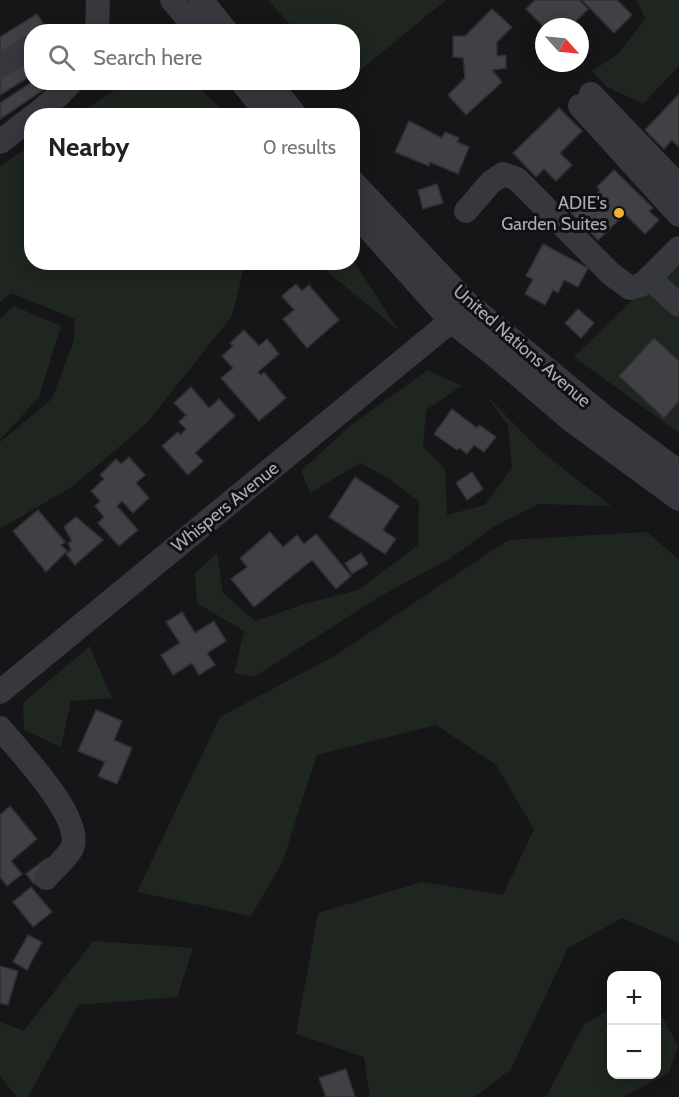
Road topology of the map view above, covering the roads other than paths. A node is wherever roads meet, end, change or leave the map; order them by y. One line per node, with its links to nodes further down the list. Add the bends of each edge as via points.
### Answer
1 (98, 0): 4 (street)
2 (172, 0): 5 (street)
3 (201, 0): 6 (street)
4 (96, 24)
5 (192, 24)
6 (220, 24)
7 (24, 51): 8 (street)
8 (0, 66)
9 (64, 90): 12 (street)
10 (248, 90): 13 (street)
11 (275, 90): 14 (street)
12 (43, 108)
13 (263, 108)
14 (290, 108)
15 (24, 123): 16 (street)
16 (0, 142)
17 (679, 186): 20 (street, via 586,100)
18 (360, 189): 24 (street, United Nations Avenue)
19 (466, 212): 23 (street, via 491,182 503,174 517,179 630,288)
20 (679, 215)
21 (360, 219): 26 (street, United Nations Avenue)
22 (679, 248): 23 (street)
23 (649, 278): 25 (street)
24 (466, 302): 26 (street, Whispers Avenue); 27 (street, United Nations Avenue, via 606,418)
25 (679, 305)
26 (451, 321): 28 (street, United Nations Avenue, via 571,420); 29 (street, Whispers Avenue)
27 (679, 472)
28 (679, 499)
29 (0, 692)
30 (0, 728): 31 (street, via 54,794 74,829 73,847)
31 (46, 878)

